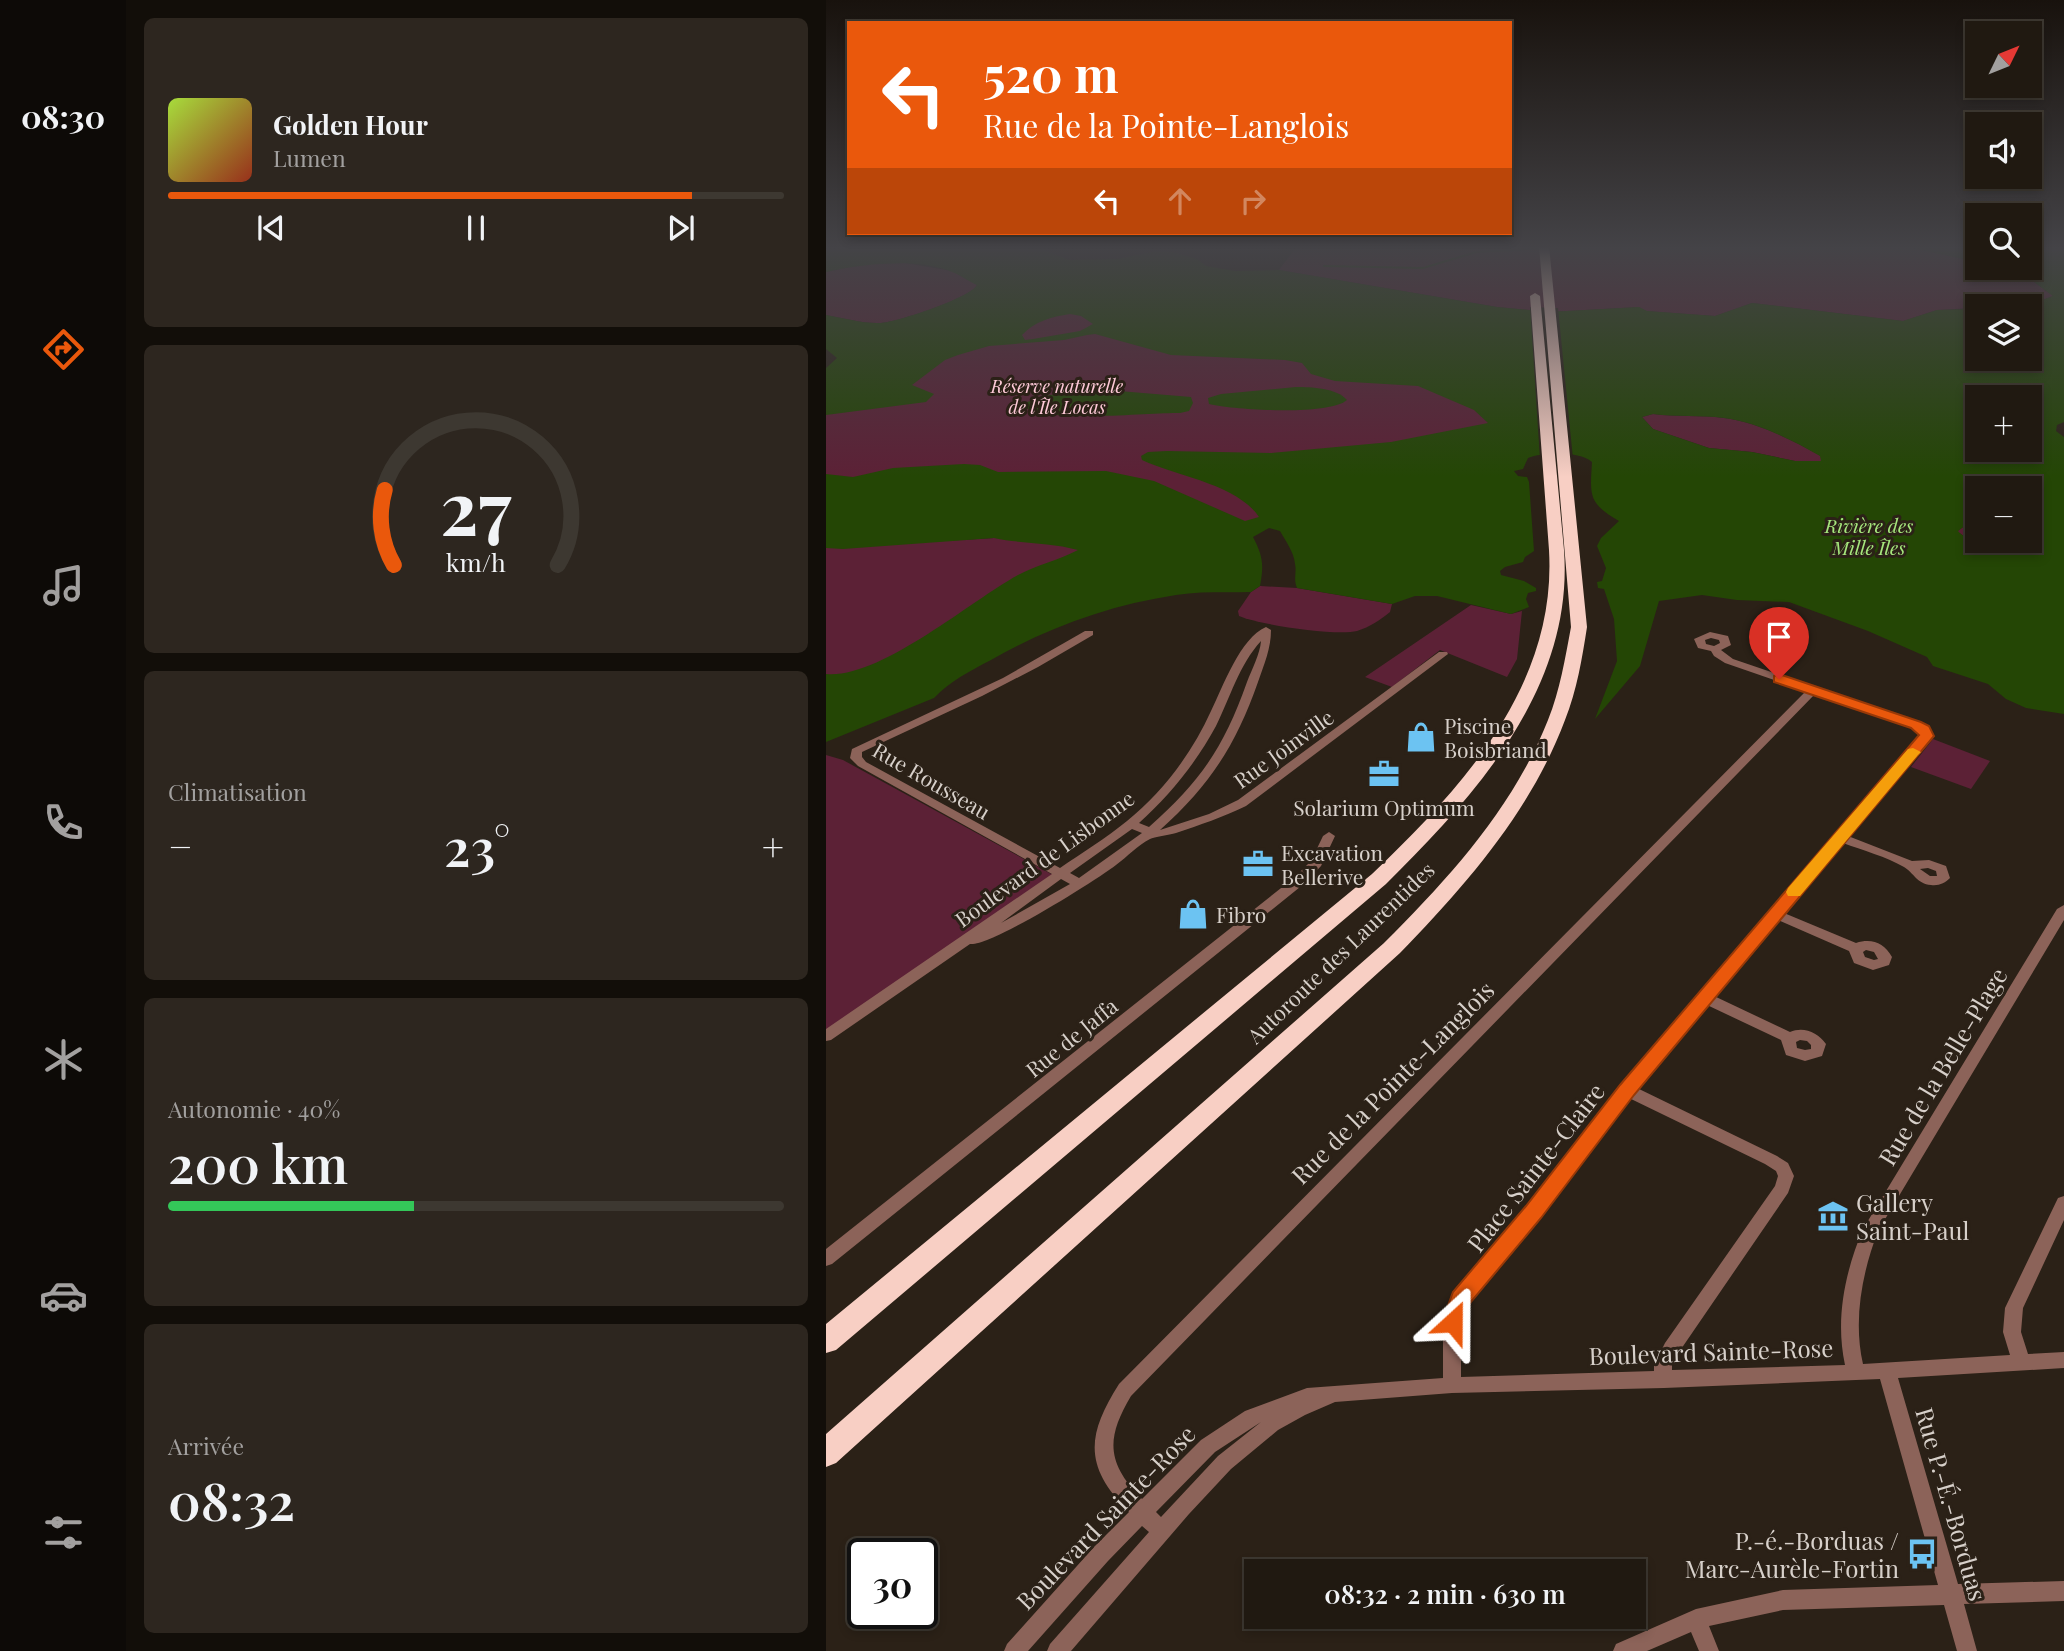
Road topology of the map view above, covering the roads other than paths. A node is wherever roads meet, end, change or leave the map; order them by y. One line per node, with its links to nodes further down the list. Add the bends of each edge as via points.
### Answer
1 (1540, 323): 3 (highway, Autoroute des Laurentides)
2 (1549, 323): 3 (highway, Autoroute des Laurentides)
3 (1557, 461): 27 (highway, Autoroute des Laurentides, via 1557,587 1551,627 1523,701 1469,784 1371,886); 35 (highway, Autoroute des Laurentides, via 1578,609 1574,660 1550,739 1496,831 1430,910 1356,981)
4 (1089, 633): 15 (street, Rue Rousseau, via 991,689 856,751 862,764)
5 (1715, 649): 7 (street, via 1729,661)
6 (1443, 654): 11 (street, Rue Joinville, via 1242,803 1160,834)
7 (1813, 690): 13 (street, Place Sainte-Claire, via 1916,725 1927,734); 36 (street, Rue de la Pointe-Langlois, via 1125,1390 1105,1424 1101,1448 1112,1479)
8 (1231, 735): 9 (street); 9 (street, Boulevard de Lisbonne, via 1266,645 1266,630 1251,642); 11 (street, Boulevard de Lisbonne, via 1195,790)
9 (1205, 736): 10 (street, Boulevard de Lisbonne, via 1176,779)
10 (1131, 824): 11 (street); 15 (street, Boulevard de Lisbonne)
11 (1149, 832): 16 (street, Boulevard de Lisbonne)
12 (1329, 836): 26 (street, Rue de Jaffa, via 1317,863 1300,880)
13 (1840, 837): 14 (street); 18 (street, Place Sainte-Claire)
14 (1911, 865)
15 (1060, 875): 16 (street, Rue Rousseau); 19 (street, Boulevard de Lisbonne)
16 (1078, 883): 19 (street, Boulevard de Lisbonne, via 1038,911)
17 (2064, 909): 31 (street, Rue de la Belle-Plage, via 1871,1229 1861,1256 1850,1320)
18 (1776, 914): 20 (street); 21 (street, Place Sainte-Claire)
19 (960, 946): 22 (street, Boulevard de Lisbonne)
20 (1857, 949)
21 (1705, 998): 23 (street); 24 (street, Place Sainte-Claire)
22 (826, 1036)
23 (1789, 1038)
24 (1627, 1090): 32 (street, via 1771,1160 1786,1176 1671,1349 1663,1365); 33 (street, Place Sainte-Claire, via 1461,1298 1452,1332)
25 (2064, 1203): 29 (street, via 2014,1308 2011,1332)
26 (826, 1259)
27 (826, 1341)
28 (2064, 1360): 29 (street, Boulevard Sainte-Rose)
29 (2021, 1362): 30 (street, Boulevard Sainte-Rose)
30 (1887, 1371): 31 (street, Boulevard Sainte-Rose); 39 (street, Rue P.-É.-Borduas)
31 (1856, 1373): 32 (street, Boulevard Sainte-Rose)
32 (1664, 1380): 33 (street, Boulevard Sainte-Rose)
33 (1452, 1385): 34 (street, Boulevard Sainte-Rose)
34 (1359, 1391): 36 (street, Boulevard Sainte-Rose, via 1309,1395 1251,1417 1208,1446); 37 (street, Boulevard Sainte-Rose, via 1321,1400 1264,1428 1226,1460)
35 (826, 1453)
36 (1142, 1512): 37 (street, Rue de la Pointe-Langlois); 41 (street, Boulevard Sainte-Rose)
37 (1163, 1531): 42 (street, Boulevard Sainte-Rose)
38 (2064, 1591): 39 (street)
39 (1951, 1594): 40 (street, via 1783,1600); 45 (street, Rue P.-É.-Borduas)
40 (1696, 1619): 43 (street); 44 (street)
41 (1014, 1651)
42 (1057, 1651)
43 (1623, 1651)
44 (1709, 1651)
45 (1968, 1651)

